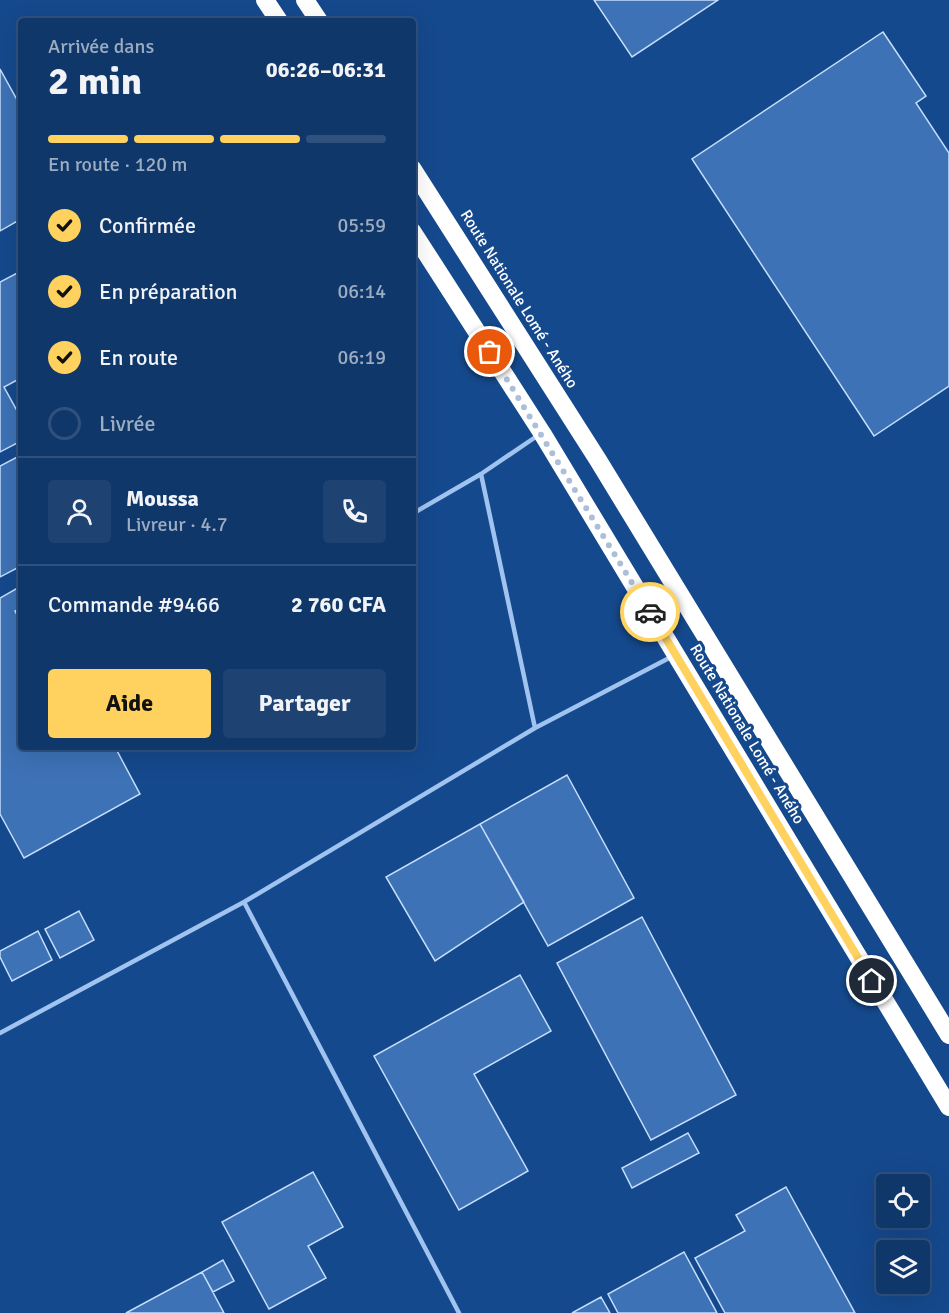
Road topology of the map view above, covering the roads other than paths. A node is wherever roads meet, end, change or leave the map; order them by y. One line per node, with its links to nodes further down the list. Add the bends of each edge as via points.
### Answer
1 (266, 0): 3 (highway)
2 (305, 0): 4 (highway)
3 (277, 18)
4 (317, 18)
5 (416, 174): 14 (highway, Route Nationale Lomé - Aného, via 622,500)
6 (416, 237): 7 (highway, Route Nationale Lomé - Aného)
7 (542, 433): 8 (lane); 10 (highway, Route Nationale Lomé - Aného)
8 (481, 474): 9 (lane); 11 (lane)
9 (416, 512)
10 (676, 655): 11 (lane); 15 (highway, Route Nationale Lomé - Aného)
11 (535, 728): 12 (lane)
12 (244, 902): 13 (lane); 16 (lane)
13 (0, 1033)
14 (949, 1035)
15 (949, 1107)
16 (459, 1313)

